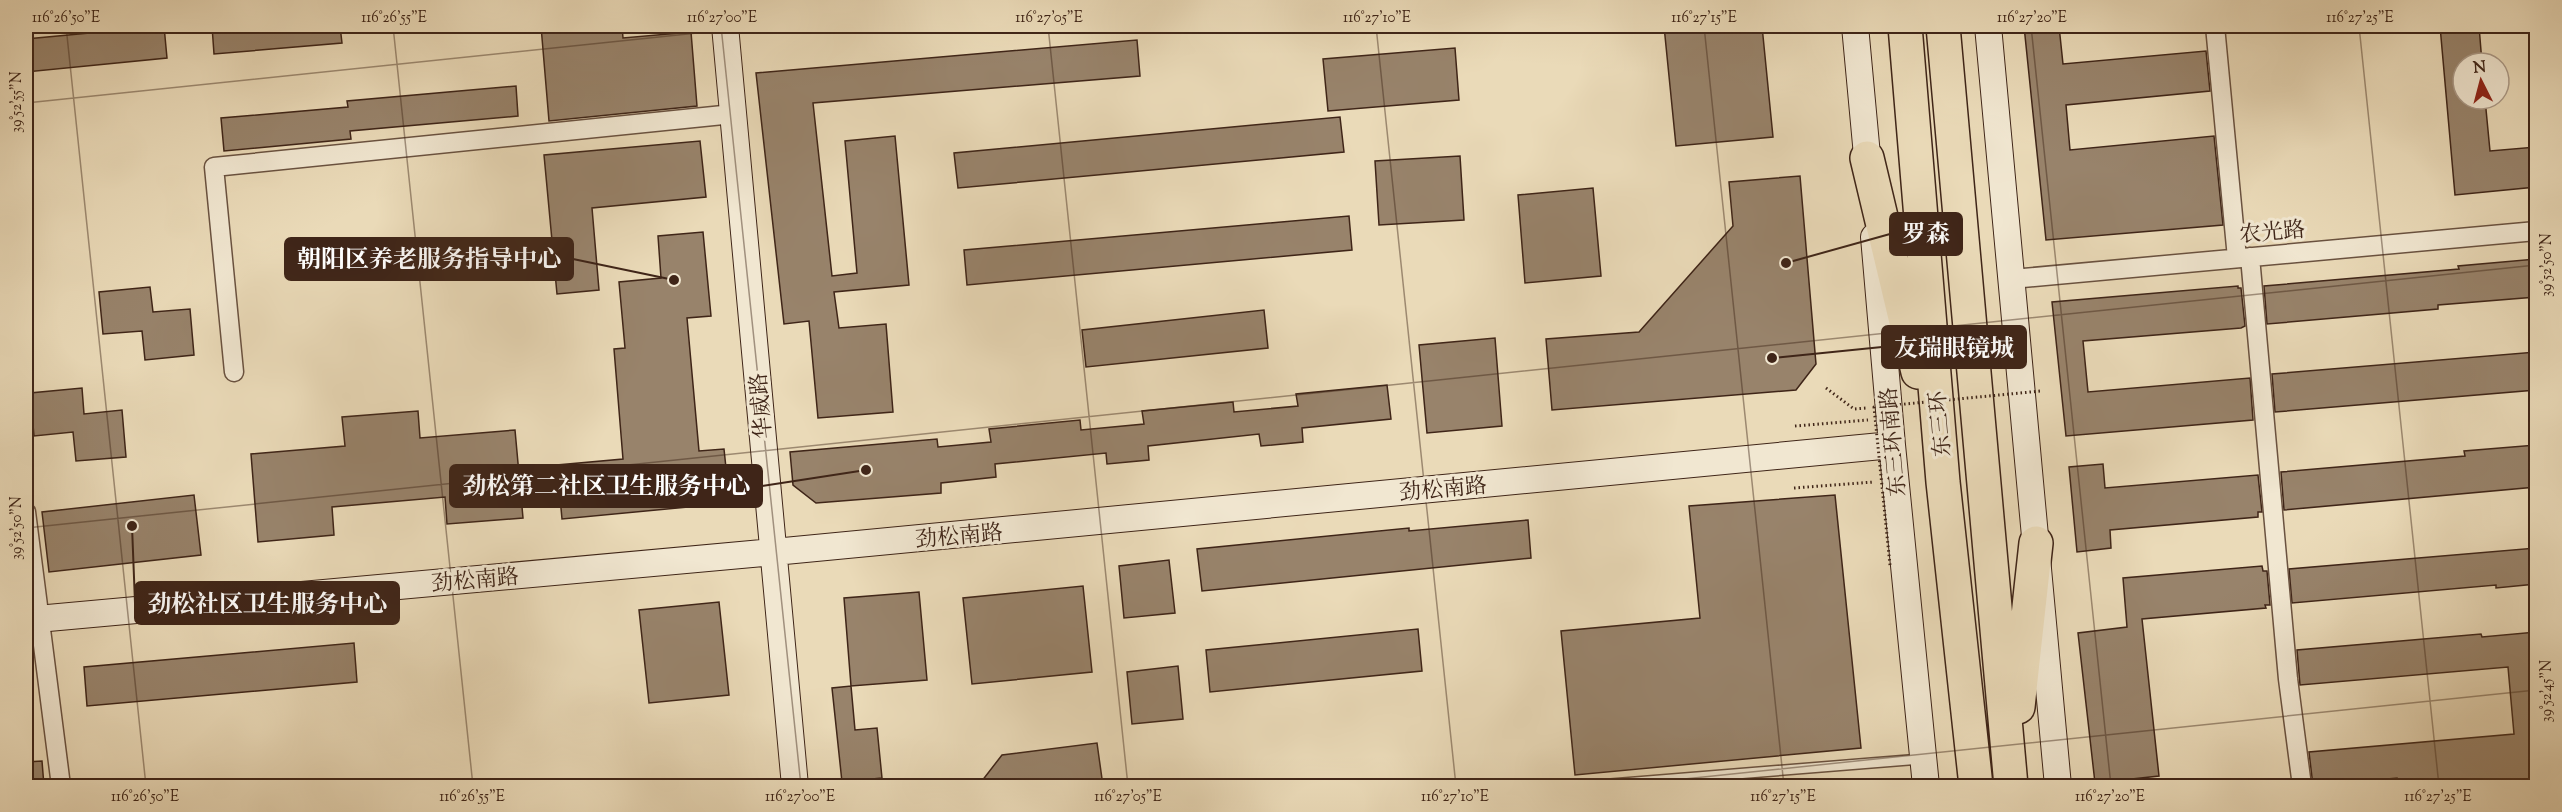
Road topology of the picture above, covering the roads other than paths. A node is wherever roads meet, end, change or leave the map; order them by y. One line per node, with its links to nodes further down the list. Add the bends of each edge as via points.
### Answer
1 (725, 26): 7 (street, 华威路)
2 (1856, 26): 8 (street, 东三环南路)
3 (1905, 26): 14 (highway, 东三环)
4 (1943, 26): 20 (highway, 东三环)
5 (1988, 26): 11 (street)
6 (2215, 26): 10 (street)
7 (733, 114): 12 (street, via 214,167); 17 (street, 华威路)
8 (1868, 158): 13 (street, 东三环南路); 14 (highway)
9 (2536, 231): 10 (street, 农光路)
10 (2243, 258): 11 (street, 农光路); 27 (street)
11 (2012, 279): 16 (street)
12 (234, 372)
13 (1892, 446): 17 (street, 劲松南路); 19 (street, 东三环南路)
14 (1944, 482): 25 (highway, 东三环)
15 (26, 512): 18 (street)
16 (2036, 543): 20 (highway); 26 (street)
17 (774, 552): 18 (street, 劲松南路); 22 (street, 华威路)
18 (33, 620): 21 (street)
19 (1924, 759): 23 (lane); 24 (street, 东三环南路)
20 (2010, 782)
21 (61, 786)
22 (795, 786)
23 (1586, 786)
24 (1926, 786)
25 (1976, 786)
26 (2058, 786)
27 (2302, 786)

